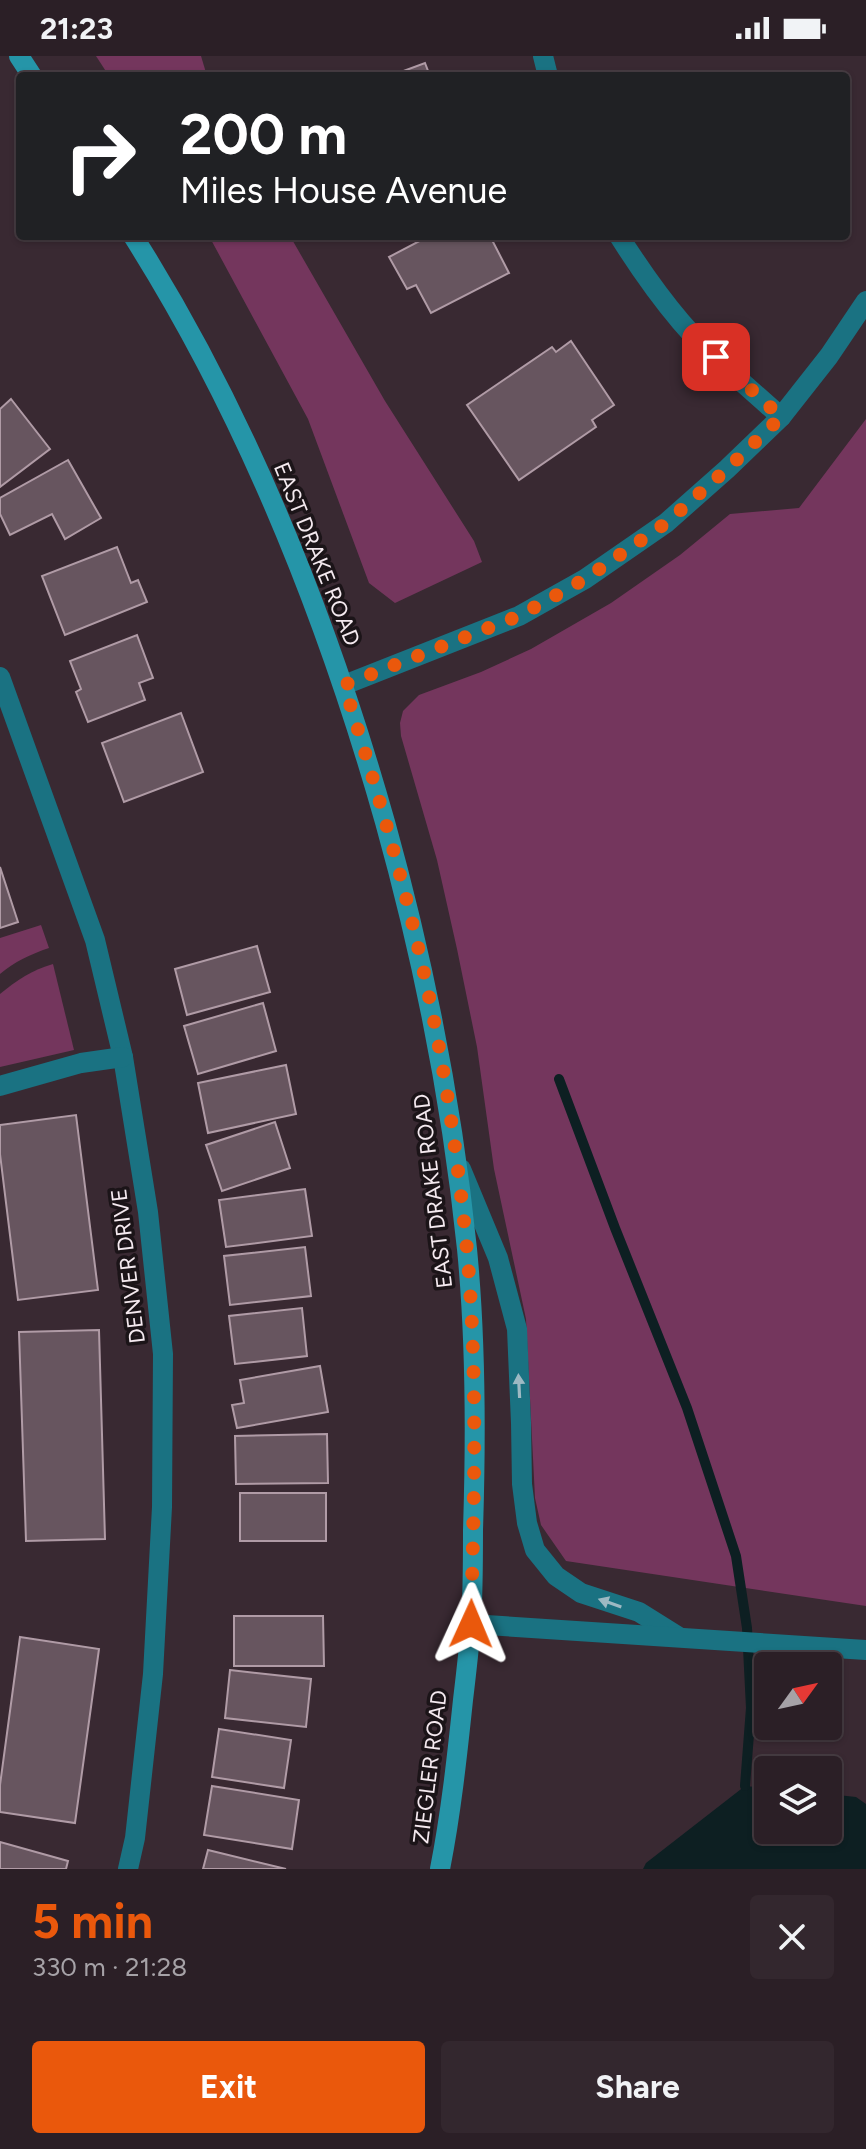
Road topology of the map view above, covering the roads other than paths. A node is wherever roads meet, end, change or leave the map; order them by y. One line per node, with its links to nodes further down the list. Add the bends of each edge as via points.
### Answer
1 (136, 240): 6 (main road, EAST DRAKE ROAD, via 249,450)
2 (621, 240): 4 (street, via 683,324)
3 (866, 301): 4 (street)
4 (781, 417): 6 (street, via 666,523 585,579 519,616)
5 (0, 677): 7 (street, DENVER DRIVE, via 95,940)
6 (344, 685): 9 (main road, EAST DRAKE ROAD, via 407,900 432,1012)
7 (123, 1057): 8 (street); 13 (street, DENVER DRIVE, via 148,1212 163,1354 153,1674)
8 (0, 1086)
9 (455, 1157): 10 (main road, EAST DRAKE ROAD, via 473,1363); 11 (street, one-way to 9, via 639,1612 581,1593 556,1576 535,1550 522,1484 517,1329 498,1258)
10 (471, 1624): 11 (street); 14 (main road, ZIEGLER ROAD)
11 (679, 1637): 12 (street)
12 (866, 1650)
13 (128, 1869)
14 (440, 1869)

